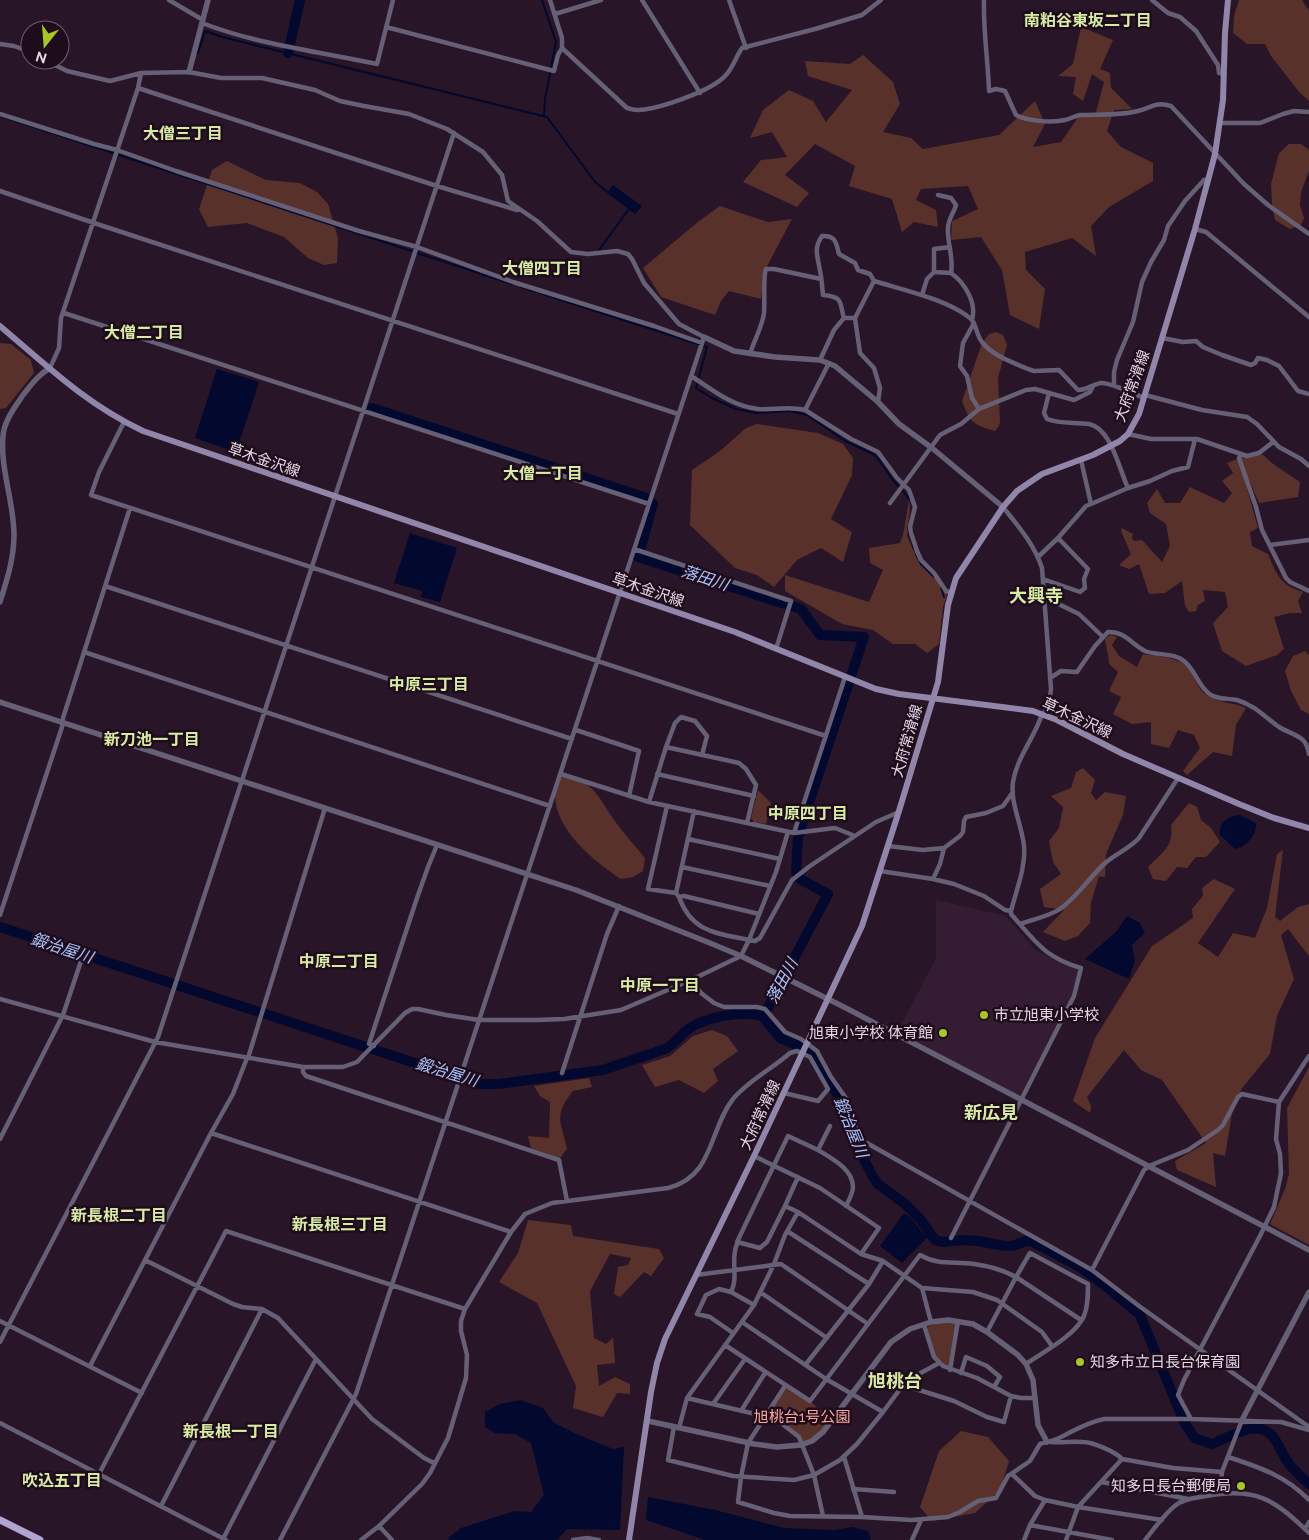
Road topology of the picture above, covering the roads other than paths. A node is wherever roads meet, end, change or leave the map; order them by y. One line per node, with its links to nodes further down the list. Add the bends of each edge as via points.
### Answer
1 (169, 0): 13 (street)
2 (208, 0): 13 (street)
3 (393, 0): 14 (street)
4 (550, 0): 12 (street)
5 (601, 0): 12 (street)
6 (642, 0): 24 (street)
7 (729, 0): 18 (street)
8 (881, 0): 18 (street, via 862,15)
9 (984, 0): 30 (street, via 989,90 1005,91 1016,115 1050,122 1077,115 1140,111 1152,105 1166,105 1171,106)
10 (1152, 0): 22 (street, via 1196,31 1218,65 1219,73)
11 (1228, 0): 22 (main road, 大府常滑線)
12 (555, 14): 17 (street)
13 (202, 21): 14 (street, via 221,30 286,46 377,64); 20 (street)
14 (386, 28): 17 (street, via 554,71)
15 (0, 44): 16 (street)
16 (20, 48)
17 (562, 48): 24 (street, via 627,108 649,108)
18 (746, 48): 24 (street, via 742,48 726,76)
19 (65, 70): 21 (street, via 104,80)
20 (189, 72): 21 (street); 28 (street, via 221,78 274,81 315,90 340,101 410,114)
21 (141, 73): 23 (street)
22 (1224, 74): 27 (main road, 大府常滑線)
23 (138, 88): 29 (street); 32 (street)
24 (700, 93)
25 (1309, 112): 27 (street, via 1283,114 1260,123)
26 (0, 114): 29 (street)
27 (1221, 123): 30 (main road, 大府常滑線)
28 (454, 133): 32 (street); 35 (street, via 483,152 502,175 508,201)
29 (117, 150): 36 (street); 39 (street, via 359,231)
30 (1215, 154): 31 (main road, 大府常滑線); 38 (street, via 1268,205)
31 (1209, 179): 37 (main road, 大府常滑線); 60 (street, via 1204,180 1180,208 1150,262 1133,322 1117,360)
32 (437, 186): 35 (street); 39 (street)
33 (0, 191): 36 (street)
34 (938, 195): 40 (street, via 951,198 956,205 948,225)
35 (523, 212): 54 (street, via 571,252 618,251 628,254 644,283 679,324)
36 (94, 222): 46 (street); 50 (street)
37 (1195, 229): 47 (street, via 1206,232); 53 (main road, 大府常滑線)
38 (1309, 234)
39 (417, 247): 50 (street); 54 (street, via 513,282)
40 (950, 247): 41 (street, via 934,249); 42 (street)
41 (934, 272): 42 (street); 45 (street)
42 (951, 273): 51 (street, via 961,281 974,306)
43 (821, 279): 44 (street, via 816,250 820,238 827,236 836,240 839,254 854,263 858,270 870,274); 48 (street, via 823,295 842,302); 55 (street, via 766,269 762,322)
44 (874, 281): 45 (street); 49 (street)
45 (922, 295): 51 (street, via 960,311)
46 (64, 313): 58 (street, via 59,348); 67 (street)
47 (1309, 317)
48 (844, 318): 49 (street); 56 (street, via 834,330)
49 (854, 318): 65 (street, via 860,353 874,366 880,388)
50 (393, 320): 67 (street); 69 (street)
51 (973, 322): 61 (street, via 981,341 999,356 1034,370 1059,370 1078,390); 66 (street, via 963,343 960,366)
52 (0, 326): 58 (main road, 草木金沢線)
53 (1162, 338): 63 (street, via 1196,341 1203,347 1251,365 1258,358 1273,362 1286,373 1298,391); 64 (main road, 大府常滑線)
54 (703, 340): 55 (street); 59 (street)
55 (750, 354): 56 (street)
56 (820, 360): 57 (street)
57 (828, 363): 65 (street, via 844,372); 68 (street)
58 (50, 368): 70 (main road, 草木金沢線, via 91,402); 99 (street, via 39,375 16,405 3,434 14,534 9,572)
59 (691, 376): 68 (street, via 714,393 740,405); 69 (street)
60 (1114, 385): 61 (street, via 1103,383); 64 (street)
61 (1093, 386): 62 (street, via 1090,392 1074,400)
62 (1049, 393): 66 (street, via 1026,390); 74 (street, via 1044,413 1046,419 1095,426)
63 (1309, 394)
64 (1144, 397): 71 (main road, 大府常滑線); 73 (street, via 1247,417)
65 (878, 402): 75 (street, via 899,424)
66 (979, 409): 75 (street, via 940,435)
67 (363, 410): 81 (street); 83 (street)
68 (805, 410): 79 (street, via 878,452)
69 (678, 414): 83 (street)
70 (124, 422): 81 (main road, 草木金沢線); 86 (street, via 91,495)
71 (1128, 434): 72 (street, via 1151,439); 74 (main road, 大府常滑線)
72 (1195, 439): 76 (street); 80 (street, via 1188,466)
73 (1273, 442): 76 (street, via 1259,453); 78 (street)
74 (1112, 446): 77 (main road, 大府常滑線); 80 (street)
75 (932, 448): 79 (street); 85 (street)
76 (1241, 455): 89 (street, via 1243,471)
77 (1080, 460): 84 (street); 85 (main road, 大府常滑線, via 1042,474 1017,491)
78 (1309, 466)
79 (904, 486): 82 (street); 97 (street, via 909,490 915,508 910,527 921,560 946,591)
80 (1128, 488): 84 (street)
81 (335, 497): 92 (street); 96 (main road, 草木金沢線)
82 (890, 503)
83 (648, 504): 90 (street)
84 (1090, 504): 87 (street)
85 (1003, 507): 91 (street); 97 (main road, 大府常滑線, via 956,578)
86 (130, 508): 92 (street); 94 (street)
87 (1058, 538): 91 (street); 93 (street, via 1088,569 1085,588 1078,592)
88 (1309, 540): 89 (street)
89 (1270, 545): 95 (street, via 1286,578)
90 (634, 549): 96 (street); 102 (street, via 791,601)
91 (1038, 557): 93 (street)
92 (312, 567): 101 (street); 104 (street)
93 (1043, 579): 98 (street)
94 (106, 586): 101 (street); 103 (street)
95 (1309, 591)
96 (619, 593): 102 (main road, 草木金沢線); 104 (street)
97 (952, 593): 107 (main road, 大府常滑線)
98 (1044, 597): 100 (street, via 1081,616); 106 (street)
99 (0, 602)
100 (1103, 637): 106 (street, via 1077,672 1061,670); 116 (street, via 1108,632 1116,632 1146,651 1183,660 1211,695 1258,709 1300,738)
101 (286, 644): 109 (street); 114 (street)
102 (776, 649): 105 (main road, 草木金沢線)
103 (84, 652): 109 (street); 111 (street)
104 (597, 661): 112 (street); 113 (street)
105 (846, 678): 107 (main road, 草木金沢線, via 887,692); 113 (street)
106 (1050, 678): 110 (street, via 1050,698)
107 (933, 698): 110 (main road, 草木金沢線); 129 (main road, 大府常滑線)
108 (0, 702): 111 (street)
109 (264, 712): 121 (street); 126 (street)
110 (1043, 714): 120 (main road, 草木金沢線); 122 (street, via 1016,770)
111 (62, 722): 121 (street); 150 (street)
112 (576, 730): 114 (street); 123 (street, via 639,751)
113 (826, 736): 134 (street)
114 (572, 739): 118 (street)
115 (666, 747): 117 (street); 117 (street, via 675,723 681,717 695,721 707,736); 119 (street)
116 (1309, 754)
117 (702, 755): 124 (street, via 743,765 756,785)
118 (561, 774): 123 (street); 126 (street)
119 (657, 774): 124 (street); 125 (street)
120 (1178, 778): 132 (main road, 草木金沢線, via 1274,818); 151 (street, via 1133,844 1104,864 1061,908)
121 (241, 781): 128 (street); 161 (street)
122 (1013, 792): 139 (street, via 1003,806 966,817 963,832); 148 (street, via 1024,848)
123 (630, 796): 125 (street)
124 (754, 796): 131 (street)
125 (649, 802): 127 (street)
126 (550, 806): 143 (street)
127 (667, 806): 130 (street); 146 (street, via 648,889)
128 (325, 808): 137 (street); 165 (street)
129 (899, 811): 135 (street); 138 (main road, 大府常滑線)
130 (694, 812): 131 (street); 136 (street)
131 (747, 823): 133 (street)
132 (1309, 828)
133 (788, 832): 134 (street); 140 (street)
134 (794, 833): 135 (street, via 835,828)
135 (854, 836): 152 (street, via 792,880 760,938)
136 (688, 839): 140 (street); 141 (street)
137 (438, 845): 143 (street); 162 (street, via 369,1044)
138 (888, 846): 139 (street, via 923,850); 142 (main road, 大府常滑線)
139 (944, 848): 144 (street)
140 (780, 859): 145 (street)
141 (682, 867): 145 (street); 146 (street)
142 (880, 872): 144 (street); 157 (main road, 大府常滑線, via 862,926)
143 (526, 874): 147 (street); 160 (street)
144 (933, 879): 148 (street, via 977,893)
145 (770, 886): 149 (street)
146 (678, 895): 149 (street); 152 (street, via 689,916 702,928)
147 (619, 906): 154 (street); 159 (street)
148 (1010, 911): 151 (street)
149 (760, 914): 152 (street)
150 (0, 915)
151 (1020, 924): 169 (street, via 1054,958 1081,968 1074,996)
152 (750, 940): 154 (street)
153 (83, 954): 158 (street)
154 (741, 956): 155 (street); 157 (street)
155 (691, 980): 159 (street, via 620,1010); 163 (street, via 701,993 719,1005 765,1009 785,1032 801,1039)
156 (0, 999): 158 (street)
157 (827, 999): 163 (main road, 大府常滑線); 169 (street)
158 (63, 1015): 161 (street); 174 (street)
159 (580, 1017): 160 (street); 167 (street)
160 (479, 1020): 162 (street, via 412,1009); 171 (street)
161 (155, 1042): 165 (street); 220 (street)
162 (374, 1046): 166 (street, via 350,1066)
163 (804, 1048): 168 (main road, 大府常滑線); 168 (street, via 828,1089 818,1101); 181 (street, via 817,1051 848,1102 858,1138); 182 (street, via 790,1053 734,1098 696,1172 684,1183 668,1188)
164 (1309, 1056): 170 (street)
165 (248, 1058): 166 (street); 173 (street)
166 (303, 1067): 171 (street, via 302,1072 306,1076)
167 (562, 1073)
168 (784, 1092): 176 (main road, 大府常滑線)
169 (1021, 1100): 178 (street); 181 (street)
170 (1279, 1102): 178 (street, via 1242,1094 1218,1130 1188,1150); 186 (street, via 1276,1139 1281,1173 1274,1207)
171 (446, 1122): 180 (street); 182 (street, via 559,1160)
172 (830, 1126): 175 (street)
173 (211, 1133): 180 (street); 193 (street)
174 (0, 1138)
175 (818, 1150): 177 (street, via 788,1136); 184 (street, via 849,1174 853,1187)
176 (754, 1156): 177 (street); 198 (main road, 大府常滑線)
177 (773, 1165): 179 (street); 183 (street, via 737,1242 760,1248 767,1242)
178 (1149, 1166): 186 (street); 197 (street)
179 (798, 1177): 183 (street); 184 (street)
180 (420, 1200): 188 (street); 202 (street)
181 (970, 1200): 189 (street); 197 (street)
182 (567, 1201): 188 (street, via 552,1203 526,1214)
183 (785, 1206): 185 (street)
184 (846, 1206): 192 (street, via 879,1228)
185 (798, 1212): 187 (street); 192 (street)
186 (1264, 1227): 191 (street); 227 (street)
187 (787, 1231): 195 (street); 201 (street)
188 (511, 1232): 211 (street)
189 (951, 1238)
190 (737, 1244): 196 (street)
191 (1309, 1250)
192 (861, 1254): 194 (street)
193 (145, 1260): 203 (street); 233 (street)
194 (883, 1261): 199 (street); 201 (street)
195 (774, 1264): 196 (street); 206 (street); 212 (street, via 781,1264)
196 (735, 1270): 198 (street); 205 (street, via 735,1285)
197 (1092, 1270): 227 (street)
198 (696, 1275): 254 (main road, 大府常滑線, via 662,1347)
199 (904, 1277): 200 (street, via 920,1255 935,1262 988,1266); 204 (street); 218 (street)
200 (1016, 1277): 208 (street); 213 (street); 213 (street, via 1030,1254 1088,1284)
201 (869, 1284): 212 (street)
202 (392, 1285): 203 (street, via 226,1231); 211 (street); 245 (street)
203 (198, 1286): 210 (street, via 233,1304); 242 (street)
204 (922, 1288): 208 (street, via 973,1292); 217 (street)
205 (731, 1292): 209 (street); 222 (street, via 719,1289 706,1295 697,1314 710,1317)
206 (760, 1292): 209 (street); 223 (street)
207 (1309, 1292): 241 (street)
208 (1002, 1304): 221 (street); 226 (street, via 1042,1332)
209 (754, 1305): 216 (street)
210 (262, 1309): 228 (street, via 282,1322); 277 (street)
211 (465, 1309): 264 (street, via 461,1332 467,1355 466,1378 448,1438)
212 (848, 1310): 218 (street); 223 (street)
213 (1082, 1320): 226 (street, via 1070,1334)
214 (0, 1321): 220 (street)
215 (958, 1321): 217 (street); 221 (street); 234 (street)
216 (742, 1322): 222 (street); 231 (street)
217 (931, 1322): 219 (street)
218 (868, 1324): 237 (street)
219 (924, 1325): 230 (street); 243 (street, via 910,1329 891,1342)
220 (8, 1326): 224 (street); 233 (street)
221 (988, 1332): 232 (street)
222 (733, 1333): 225 (street)
223 (827, 1338): 231 (street)
224 (0, 1342)
225 (725, 1345): 229 (street); 246 (street)
226 (1052, 1346): 232 (street)
227 (1201, 1349): 241 (street); 252 (street, via 1178,1395)
228 (316, 1359): 245 (street); 289 (street)
229 (745, 1359): 235 (street); 248 (street)
230 (939, 1363): 234 (street); 238 (street)
231 (806, 1364): 237 (street)
232 (1026, 1364): 247 (street, via 1033,1380)
233 (90, 1366): 242 (street)
234 (950, 1370): 236 (street)
235 (765, 1373): 239 (street); 249 (street)
236 (961, 1373): 240 (street); 240 (street, via 966,1357 987,1366 1000,1377)
237 (826, 1379): 239 (street, via 810,1401); 243 (street)
238 (903, 1385): 244 (street, via 954,1401 1004,1422); 250 (street)
239 (785, 1386): 251 (street)
240 (994, 1387): 244 (street)
241 (1258, 1390): 253 (street); 257 (street)
242 (142, 1393): 266 (street)
243 (853, 1394): 250 (street); 260 (street, via 823,1432)
244 (1010, 1396): 247 (street)
245 (353, 1398): 264 (street, via 372,1419); 291 (street)
246 (687, 1398): 248 (street); 256 (street)
247 (1035, 1398): 258 (street, via 1038,1425)
248 (713, 1404): 249 (street)
249 (740, 1411): 251 (street)
250 (884, 1412): 261 (street)
251 (765, 1414): 259 (street); 260 (street, via 799,1437)
252 (1191, 1419): 253 (street); 258 (street, via 1104,1419)
253 (1242, 1420): 257 (street, via 1281,1422); 262 (street)
254 (648, 1421): 256 (street); 296 (main road, 大府常滑線)
255 (0, 1423): 266 (street)
256 (676, 1427): 259 (street); 269 (street, via 668,1460)
257 (1309, 1429)
258 (1047, 1442): 263 (street, via 1084,1442 1118,1454); 267 (street, via 1040,1444 1030,1461)
259 (748, 1443): 260 (street, via 778,1447); 269 (street)
260 (801, 1445): 268 (street)
261 (844, 1457): 268 (street); 271 (street)
262 (1228, 1457): 265 (street); 276 (street, via 1269,1471 1293,1485)
263 (1122, 1459): 265 (street); 270 (street)
264 (434, 1464): 286 (street, via 422,1484)
265 (1222, 1472): 273 (street)
266 (99, 1474): 277 (street)
267 (1012, 1474): 275 (street, via 1035,1496); 282 (street, via 996,1498 978,1501 948,1517)
268 (814, 1475): 269 (street, via 794,1480); 279 (street)
269 (741, 1477): 279 (street, via 738,1502 790,1516)
270 (1102, 1482): 274 (street); 278 (street)
271 (853, 1488): 272 (street); 280 (street)
272 (894, 1492)
273 (1220, 1493): 274 (street); 287 (street, via 1246,1493 1265,1498)
274 (1188, 1499): 283 (street, via 1176,1505)
275 (1045, 1500): 278 (street); 285 (street)
276 (1309, 1500)
277 (160, 1506): 289 (street)
278 (1078, 1507): 283 (street); 288 (street)
279 (823, 1516): 280 (street)
280 (862, 1517): 282 (street)
281 (0, 1520): 290 (main road)
282 (921, 1520): 297 (street)
283 (1162, 1520): 301 (street)
284 (1309, 1522): 287 (street)
285 (1030, 1525): 288 (street); 298 (street)
286 (379, 1526): 292 (street); 293 (street)
287 (1307, 1531)
288 (1069, 1532): 299 (street); 300 (street)
289 (224, 1539)
290 (40, 1540)
291 (280, 1540)
292 (361, 1540)
293 (392, 1540)
294 (573, 1540): 295 (street)
295 (600, 1540)
296 (629, 1540)
297 (912, 1540)
298 (1024, 1540)
299 (1066, 1540)
300 (1112, 1540)
301 (1145, 1540)

